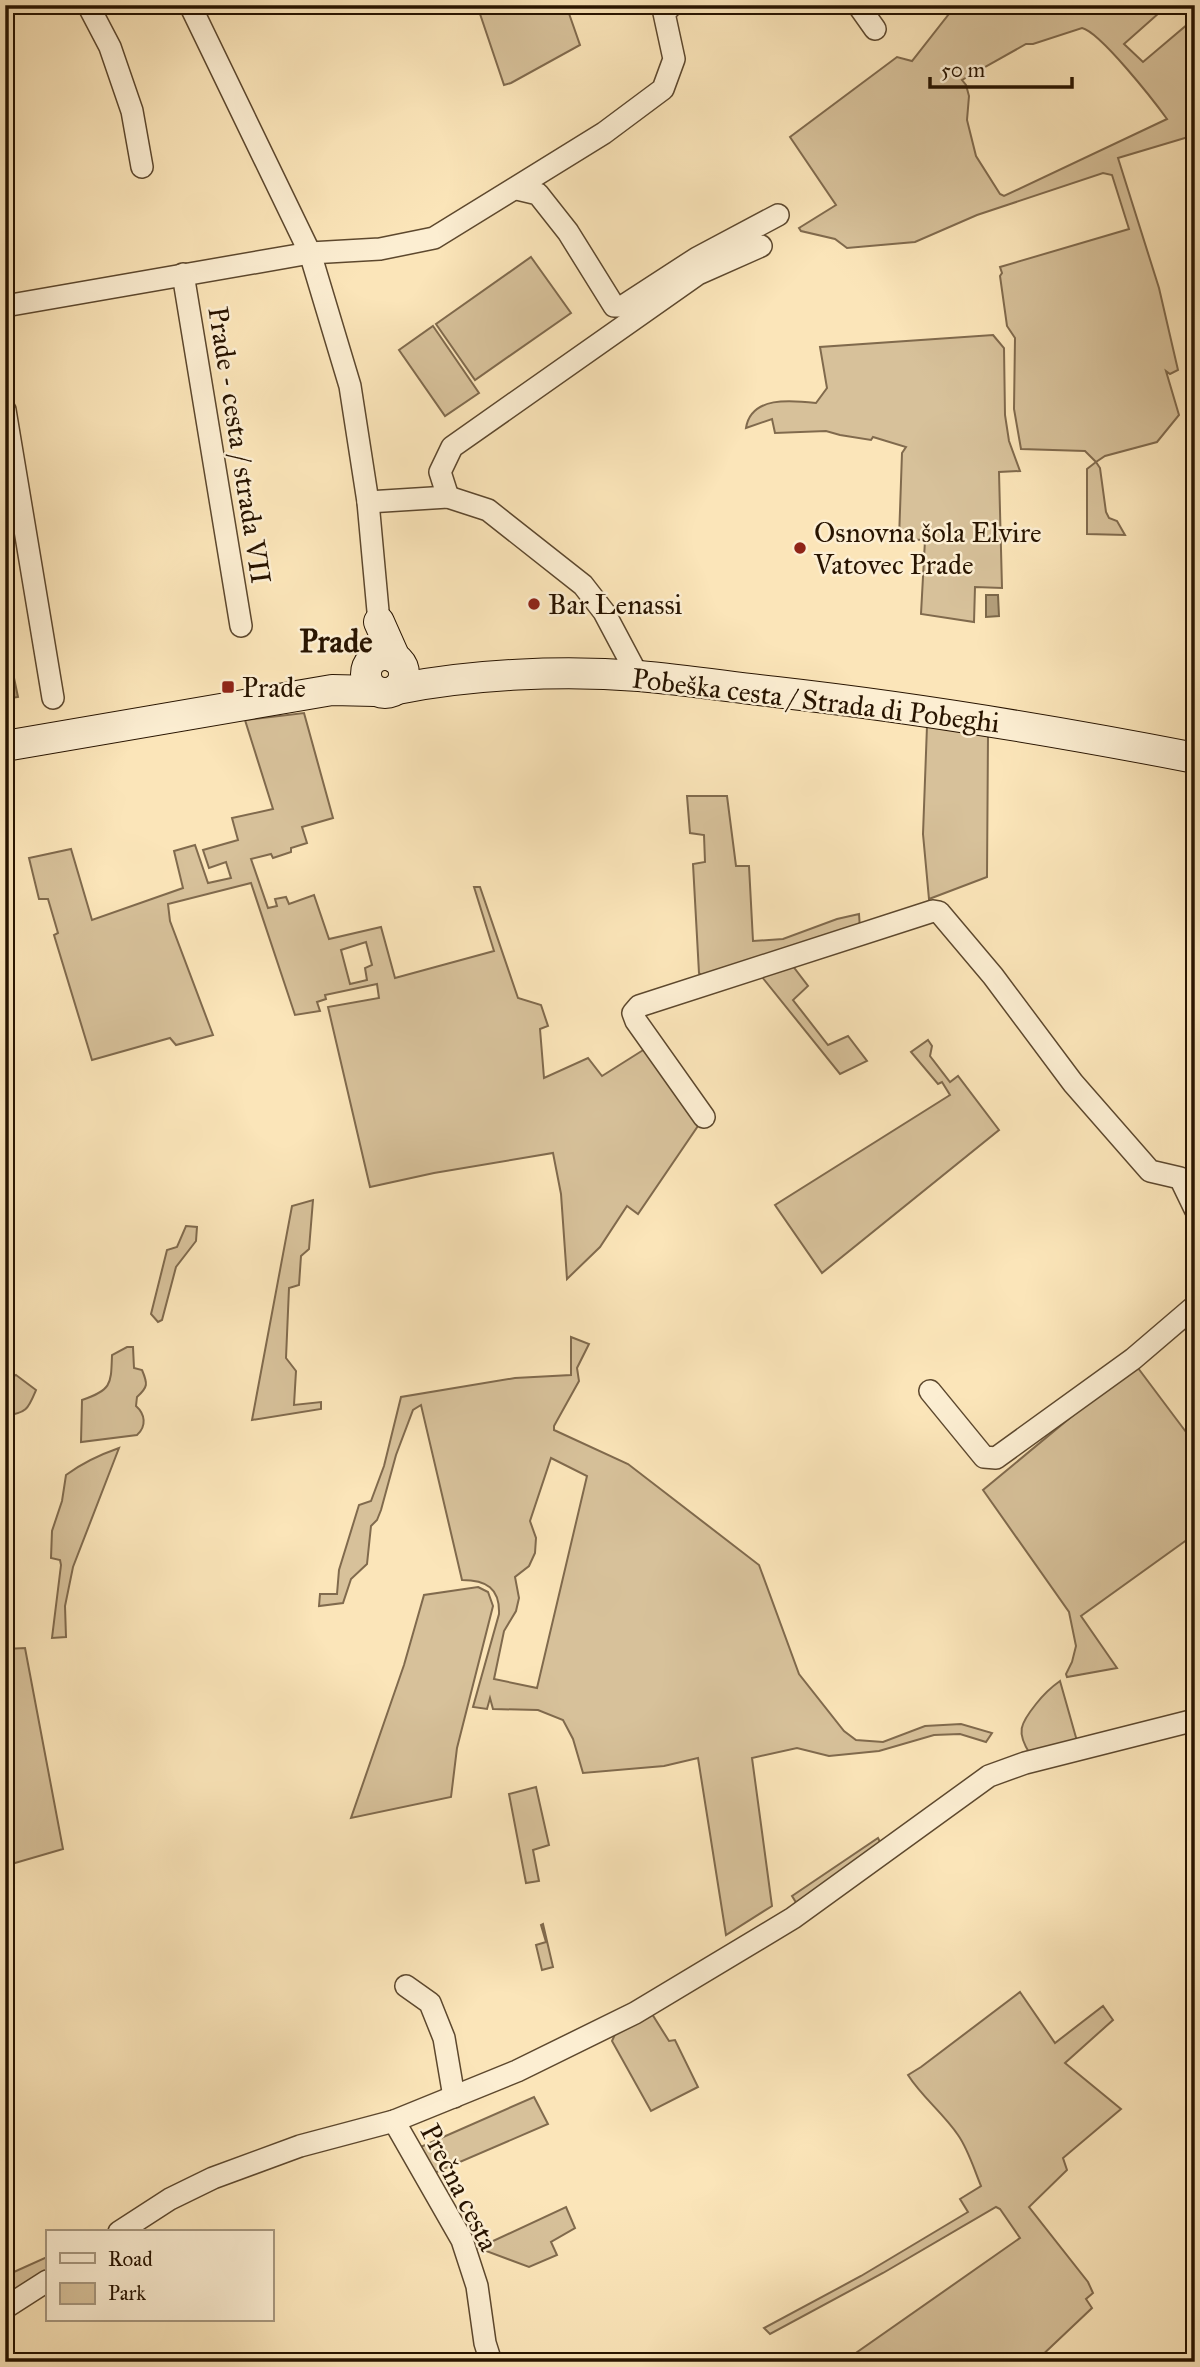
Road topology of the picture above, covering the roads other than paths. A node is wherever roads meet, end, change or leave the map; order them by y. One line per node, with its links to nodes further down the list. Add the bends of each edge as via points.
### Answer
1 (88, 5): 6 (street, via 110,47 132,111)
2 (190, 5): 10 (street)
3 (671, 5): 7 (street, via 664,13 674,59 663,89)
4 (858, 5): 5 (street)
5 (875, 29)
6 (142, 167)
7 (517, 189): 8 (street, via 538,194 614,306 623,306 697,258); 10 (street, via 434,238 380,249)
8 (778, 215)
9 (761, 246): 14 (street, via 698,274 452,447 440,472)
10 (310, 253): 11 (street); 15 (street, via 350,386)
11 (183, 274): 12 (street); 17 (street, Prade - cesta / strada VII)
12 (5, 306)
13 (5, 410): 20 (street)
14 (448, 497): 15 (street); 19 (street, via 488,510 583,585 604,612)
15 (368, 502): 16 (street)
16 (379, 622): 18 (street)
17 (241, 626)
18 (384, 673): 19 (street, Pobeška cesta / Strada di Pobeghi, via 435,681 489,676); 21 (street, Pobeška cesta / Strada di Pobeghi, via 332,690)
19 (638, 676): 22 (street, Pobeška cesta / Strada di Pobeghi, via 903,708)
20 (53, 698)
21 (5, 747)
22 (1195, 758)
23 (704, 1117): 24 (street, via 636,1021 634,1013 639,1006 933,911 939,912 993,976 1073,1083 1150,1171)
24 (1187, 1172): 25 (street)
25 (1195, 1209)
26 (1195, 1306): 27 (street, via 1133,1359 996,1458 984,1457)
27 (930, 1391)
28 (1195, 1720): 30 (street, via 989,1776 793,1918 647,2006)
29 (406, 1986): 30 (street, via 430,2003 444,2038)
30 (454, 2097): 31 (street)
31 (394, 2121): 32 (street, via 300,2146 213,2178); 35 (street, Prečna cesta, via 462,2240 477,2286)
32 (122, 2230)
33 (46, 2282): 34 (street)
34 (5, 2308)
35 (491, 2362)

